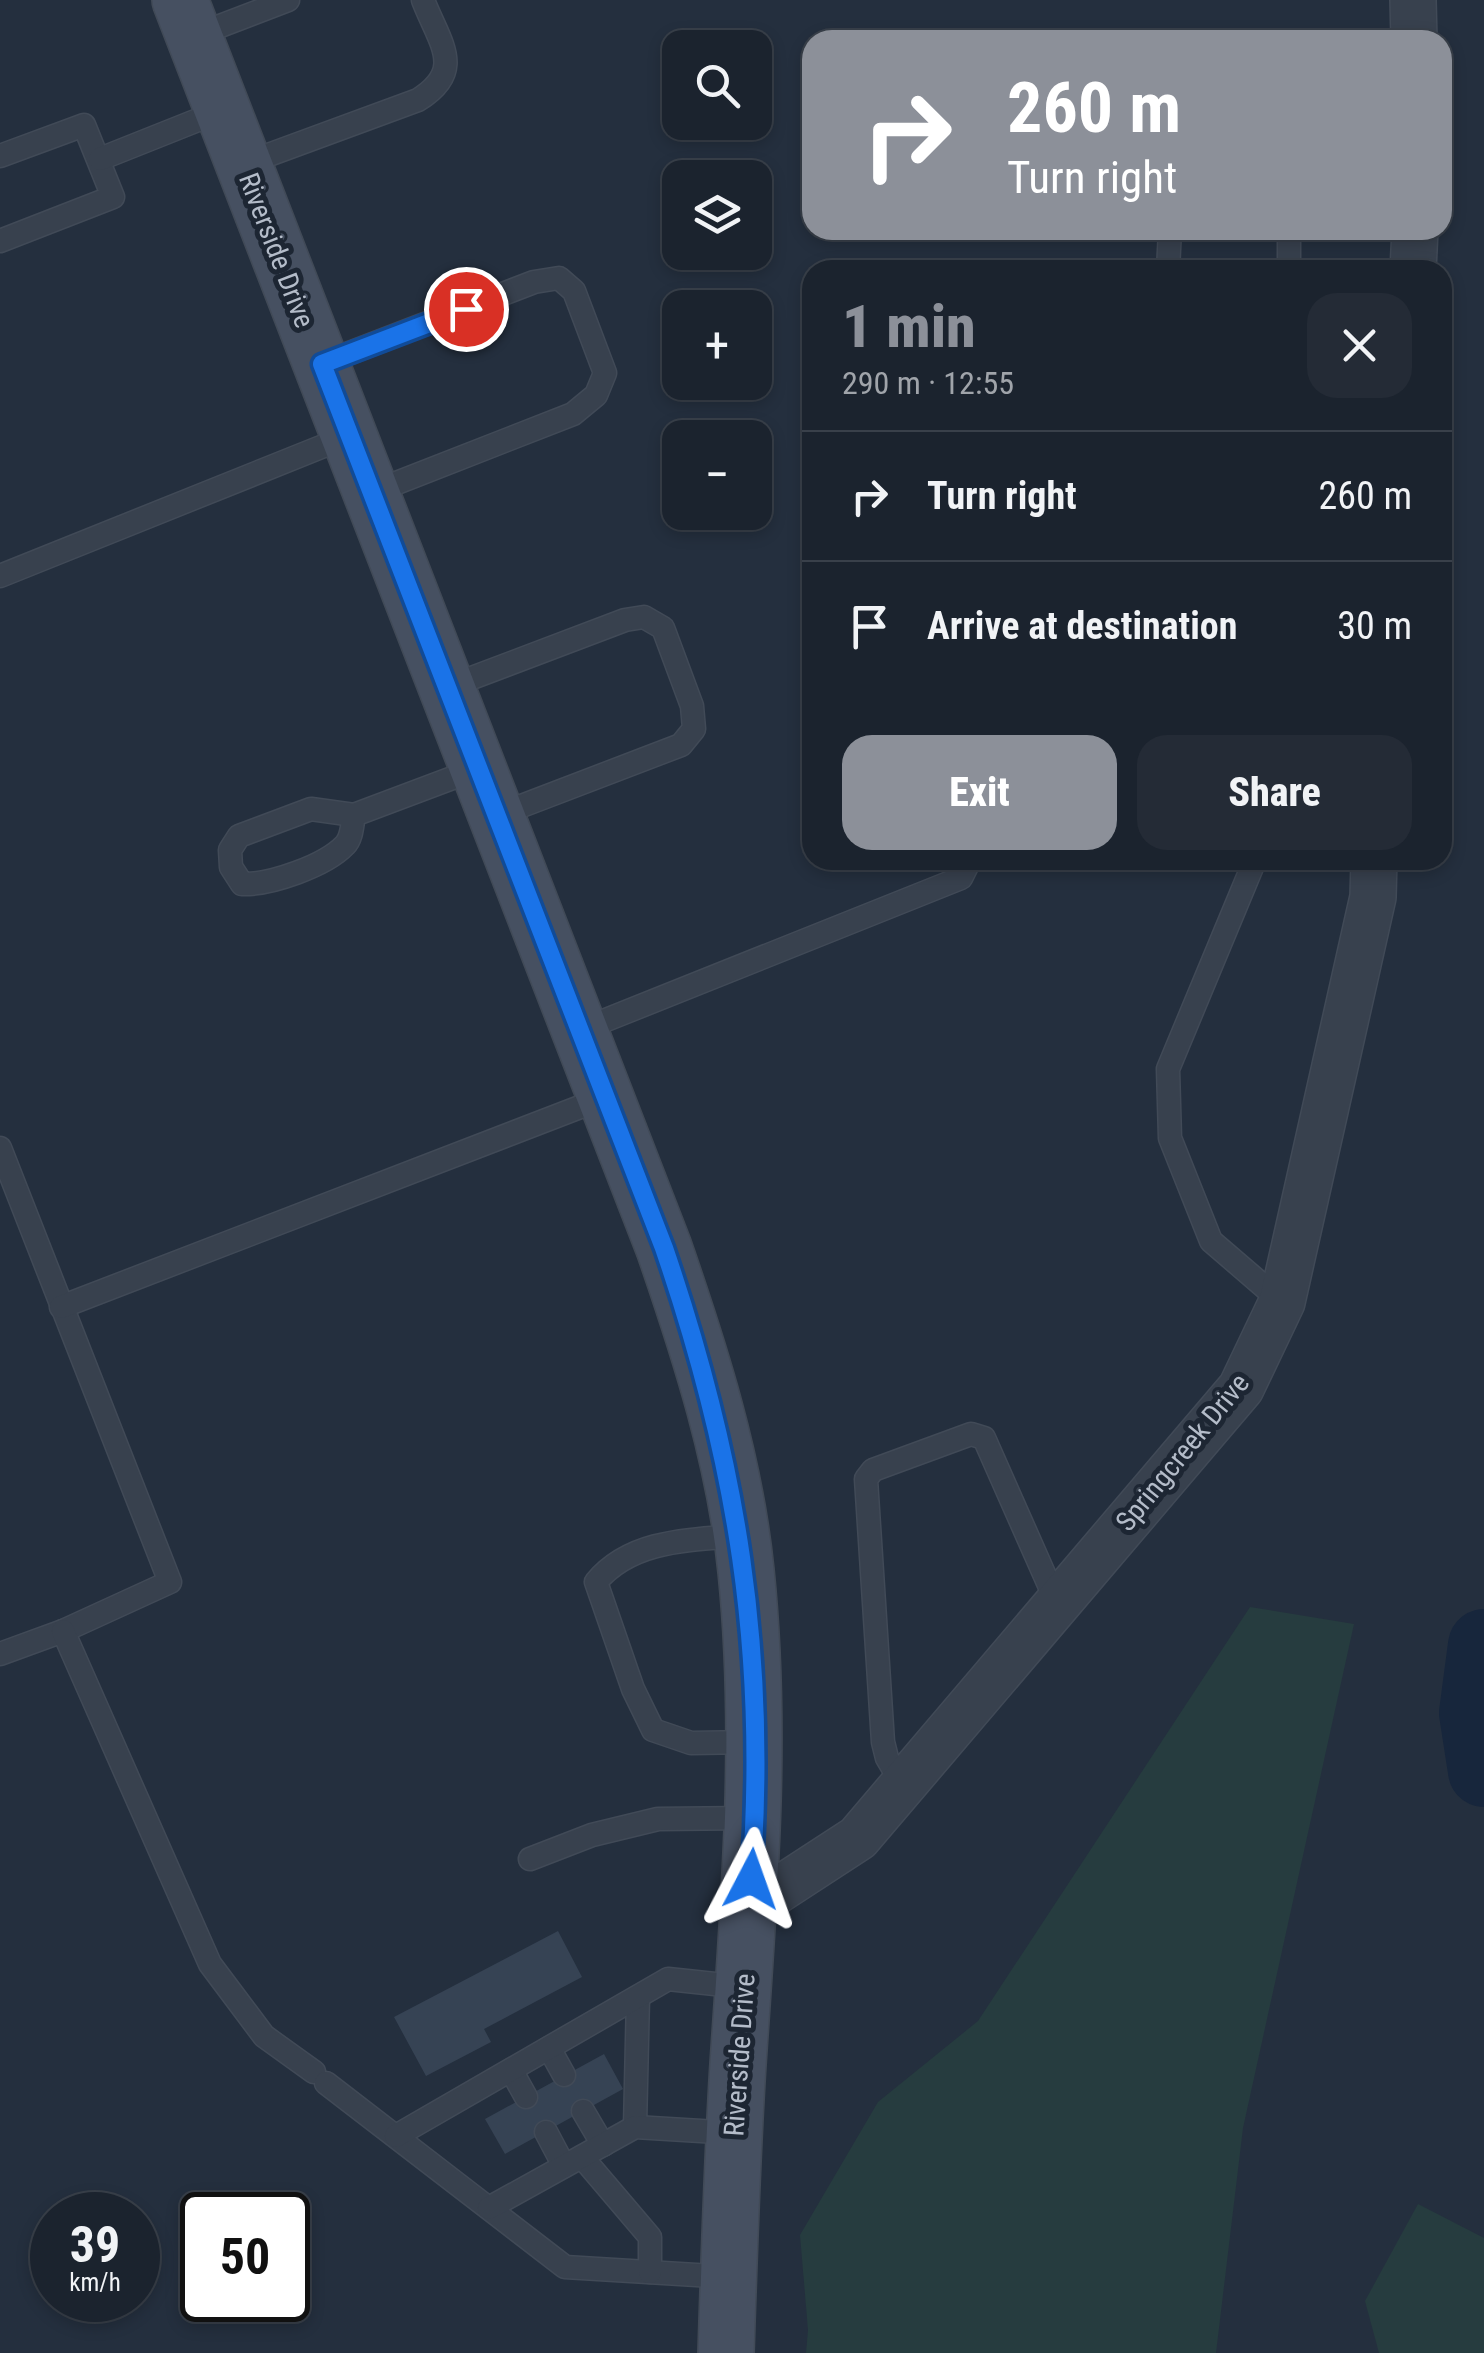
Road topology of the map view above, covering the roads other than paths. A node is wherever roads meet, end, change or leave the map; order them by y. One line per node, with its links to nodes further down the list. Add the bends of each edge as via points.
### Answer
1 (288, 0): 4 (lane)
2 (424, 0): 9 (lane, via 448,66 442,85 418,100)
3 (1414, 0): 5 (street)
4 (187, 18): 6 (main road, Riverside Drive)
5 (1414, 30)
6 (222, 110): 8 (lane); 9 (main road, Riverside Drive)
7 (0, 156): 8 (lane, via 84,125)
8 (100, 160): 10 (lane, via 114,197)
9 (244, 164): 11 (main road, Riverside Drive)
10 (0, 241)
11 (322, 364): 12 (main road, Riverside Drive); 13 (lane, via 534,282 559,278 574,291 605,373 596,395 573,414)
12 (351, 435): 13 (main road, Riverside Drive); 14 (lane)
13 (371, 493): 15 (main road, Riverside Drive)
14 (0, 576)
15 (448, 687): 16 (main road, Riverside Drive); 16 (lane, via 625,620 644,617 663,628 692,706 694,728 681,746)
16 (488, 792): 17 (lane); 21 (main road, Riverside Drive)
17 (354, 815): 17 (lane, via 312,810 240,836 230,850 232,866 242,884 257,885 332,855 349,842)
18 (953, 870): 21 (lane)
19 (1251, 870): 24 (lane, via 1168,1069 1170,1138 1211,1241)
20 (1373, 870): 24 (street, Springcreek Drive)
21 (581, 1030): 22 (main road, Riverside Drive)
22 (606, 1096): 25 (lane); 26 (main road, Riverside Drive, via 694,1336)
23 (0, 1148): 25 (lane)
24 (1282, 1302): 27 (street, Springcreek Drive, via 1241,1388)
25 (61, 1307): 28 (lane, via 170,1582)
26 (740, 1536): 30 (main road, Riverside Drive); 30 (lane, via 670,1541 613,1562 596,1582 654,1730 690,1743)
27 (1057, 1603): 31 (street, Springcreek Drive); 31 (lane, via 984,1438 972,1434 873,1470 866,1479 883,1742)
28 (63, 1632): 29 (lane); 45 (lane, via 210,1964 264,2036)
29 (0, 1654)
30 (754, 1742): 32 (main road, Riverside Drive)
31 (904, 1785): 34 (street, Springcreek Drive, via 858,1838)
32 (755, 1818): 33 (lane, via 658,1820); 34 (main road, Riverside Drive)
33 (530, 1859)
34 (749, 1909): 35 (main road, Riverside Drive)
35 (744, 1987): 36 (lane, via 668,1979); 44 (main road, Riverside Drive)
36 (638, 1996): 37 (lane); 42 (lane)
37 (549, 2048): 38 (lane); 39 (lane)
38 (511, 2070): 40 (lane); 45 (lane)
39 (564, 2075)
40 (526, 2097)
41 (583, 2111): 46 (lane)
42 (636, 2128): 44 (lane); 46 (lane)
43 (546, 2132): 46 (lane)
44 (734, 2133): 49 (main road, Riverside Drive)
45 (396, 2136): 47 (lane)
46 (583, 2156): 47 (lane); 48 (lane, via 650,2237)
47 (489, 2208): 48 (lane, via 566,2267)
48 (650, 2272): 49 (lane)
49 (728, 2278): 50 (main road, Riverside Drive)
50 (726, 2353)

